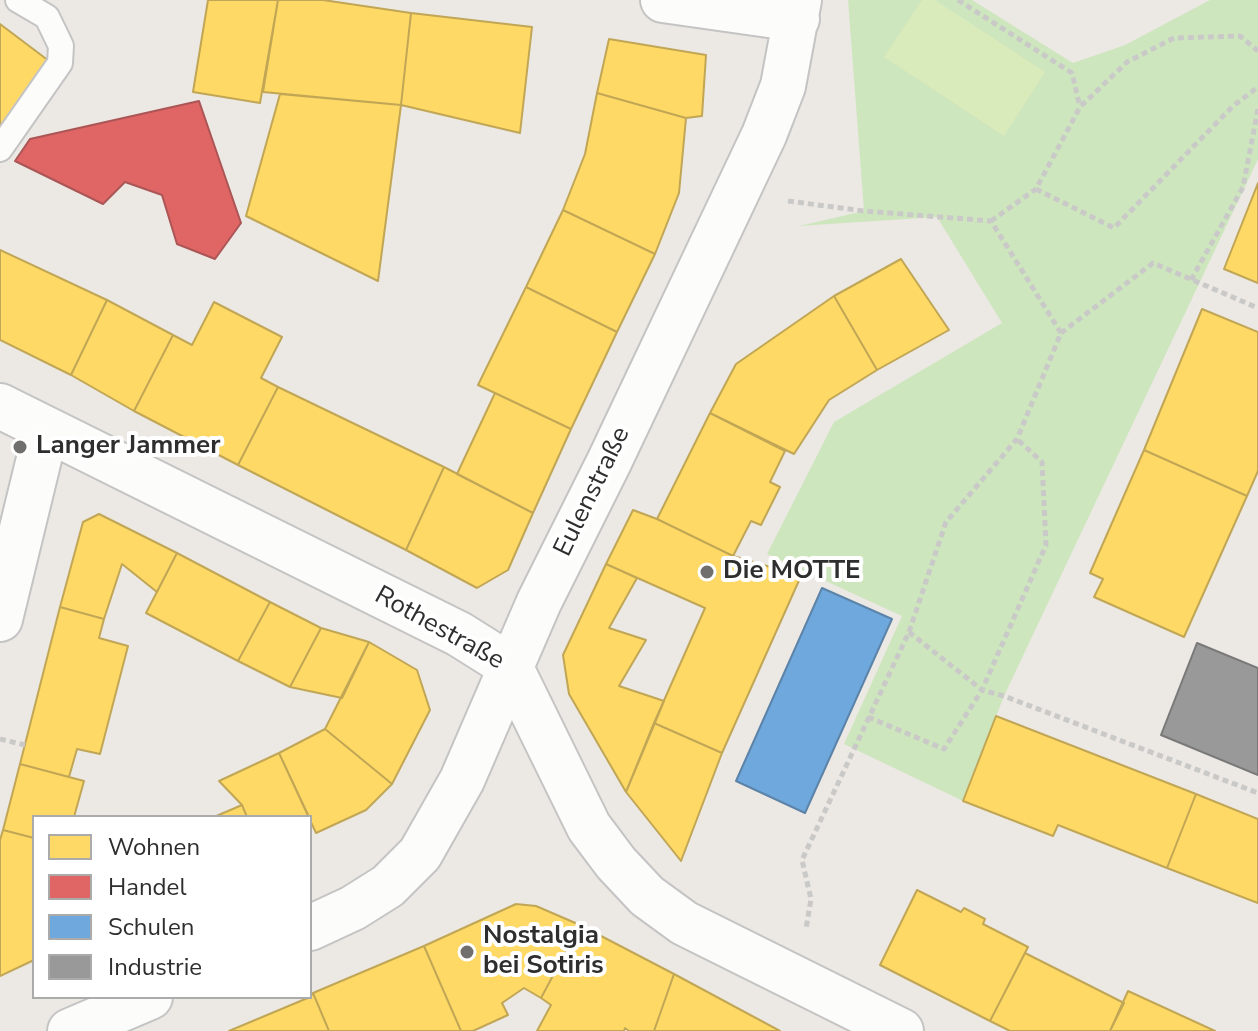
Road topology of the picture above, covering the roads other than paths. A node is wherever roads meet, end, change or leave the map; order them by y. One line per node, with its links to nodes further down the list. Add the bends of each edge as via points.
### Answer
1 (18, 0): 4 (lane, via 47,17 61,46 60,63)
2 (663, 0): 3 (street)
3 (798, 9): 8 (street, Eulenstraße, via 783,86 736,195)
4 (0, 149)
5 (0, 406): 6 (street, Rothestraße)
6 (46, 430): 7 (street); 8 (street, Rothestraße, via 459,634)
7 (0, 619)
8 (510, 666): 9 (street, Eulenstraße, via 462,780 420,854 388,886); 12 (street, Rothestraße, via 589,827 647,896 684,923)
9 (312, 927)
10 (145, 999): 11 (street)
11 (70, 1031)
12 (901, 1031)

